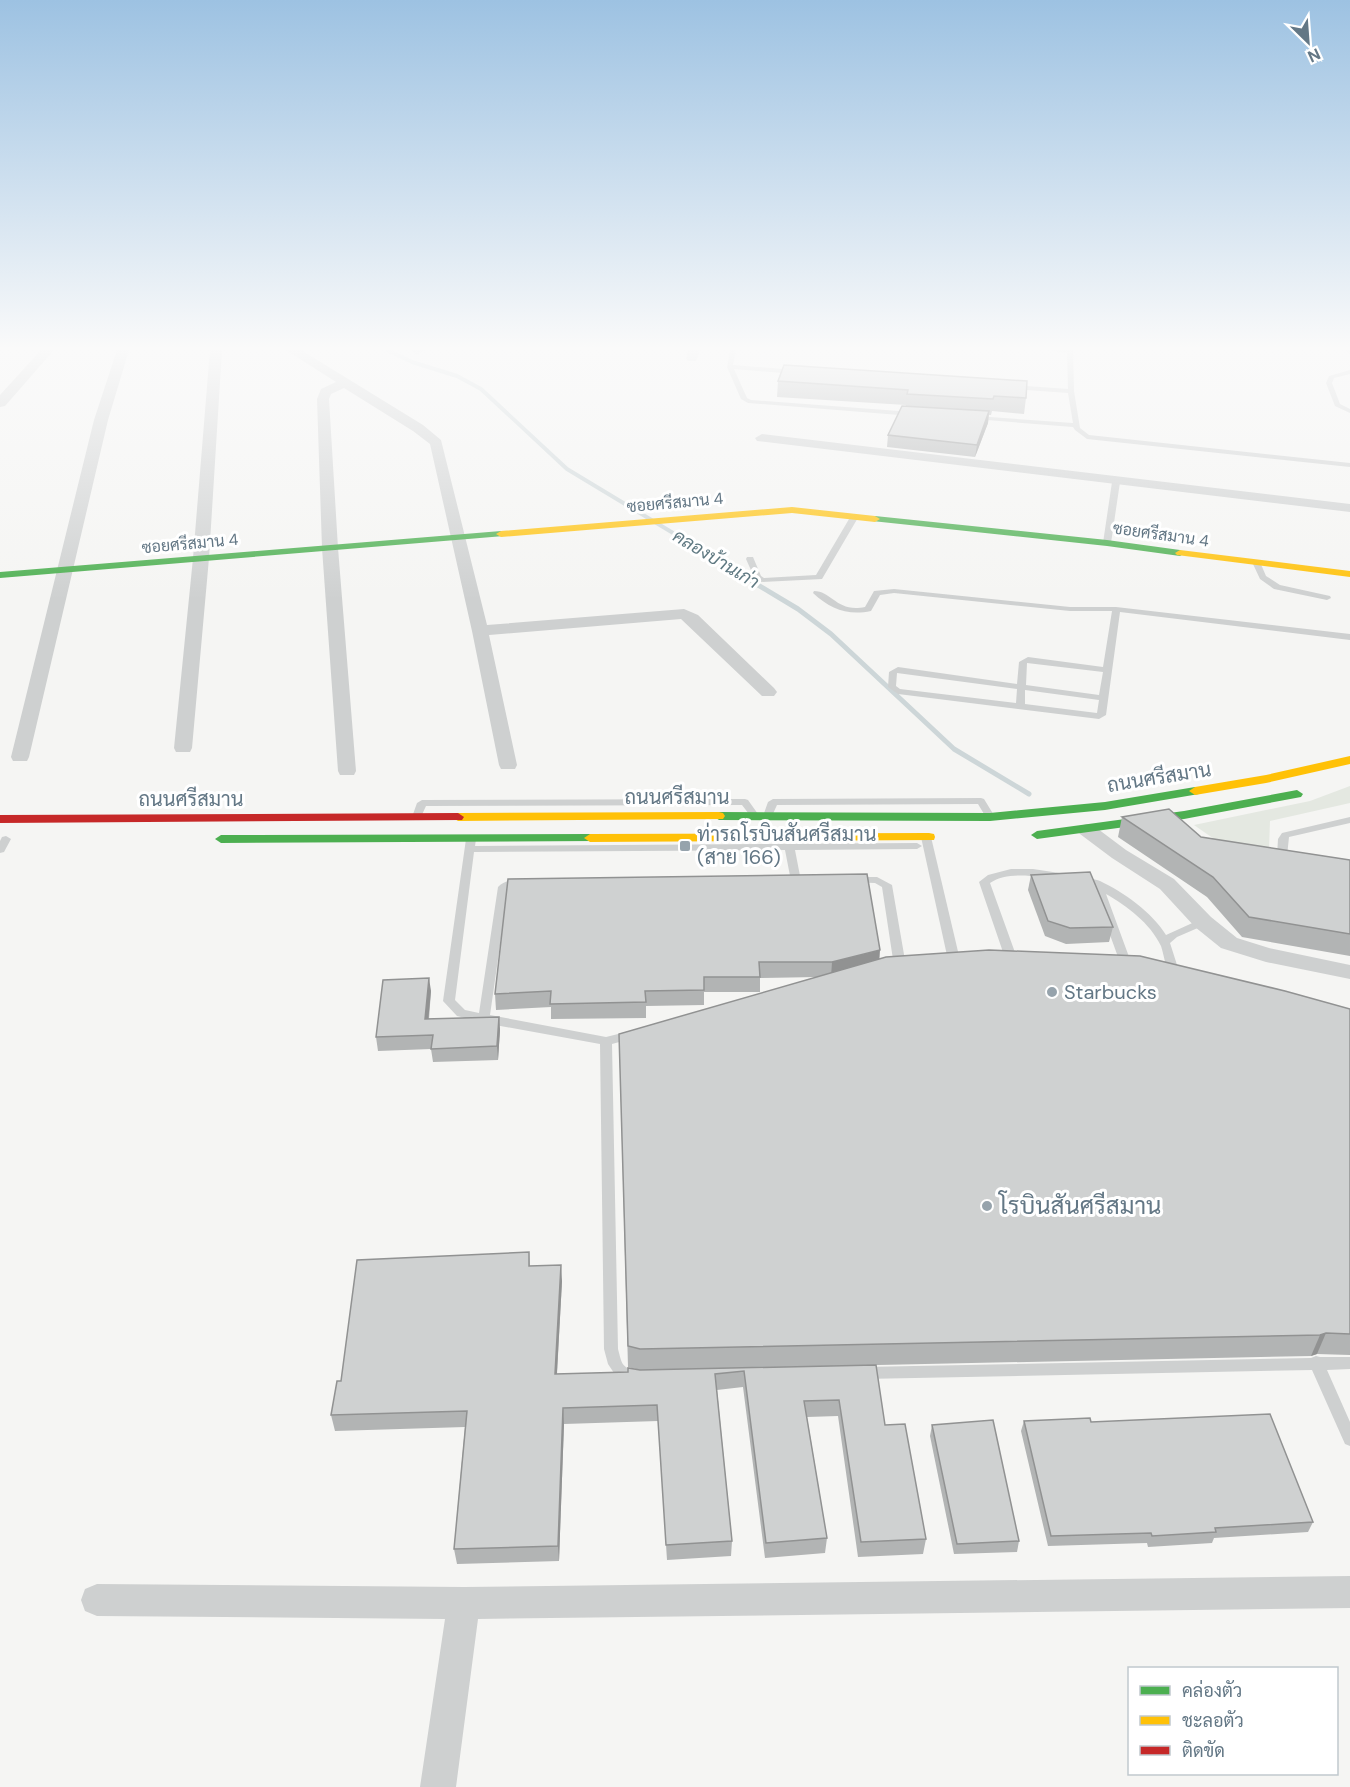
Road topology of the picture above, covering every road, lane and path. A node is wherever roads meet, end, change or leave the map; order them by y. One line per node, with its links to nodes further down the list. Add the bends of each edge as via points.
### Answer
1 (98, 433): 17 (street)
2 (210, 433): 14 (street)
3 (325, 433): 13 (street)
4 (424, 433): 11 (street, via 436,443)
5 (1083, 433): 7 (lane, via 1091,438)
6 (762, 438): 8 (street)
7 (1350, 465)
8 (1116, 482): 9 (street); 12 (lane)
9 (1350, 508)
10 (855, 516): 11 (main road, ซอยศรีสมาน 4, via 792,510); 12 (main road, ซอยศรีสมาน 4); 15 (lane, via 819,577 763,580 758,578)
11 (458, 536): 13 (main road, ซอยศรีสมาน 4); 23 (street)
12 (1107, 543): 16 (main road, ซอยศรีสมาน 4)
13 (330, 548): 14 (main road, ซอยศรีสมาน 4); 34 (street)
14 (201, 558): 17 (main road, ซอยศรีสมาน 4); 30 (street)
15 (750, 558)
16 (1257, 564): 18 (main road, ซอยศรีสมาน 4); 21 (lane, via 1263,577 1276,586)
17 (65, 570): 19 (main road, ซอยศรีสมาน 4); 31 (street)
18 (1350, 574)
19 (0, 575)
20 (817, 593): 22 (lane, via 839,609 859,611 868,609 877,593 885,591 1070,609)
21 (1328, 598)
22 (1116, 609): 24 (lane); 25 (lane)
23 (480, 631): 27 (street, via 684,614); 33 (street)
24 (1350, 637)
25 (1107, 670): 26 (lane, via 1028,660 1023,662); 28 (lane)
26 (1022, 687): 28 (lane); 29 (lane); 29 (lane, via 893,672 892,687 898,691)
27 (768, 692)
28 (1103, 698): 29 (lane, via 1100,716)
29 (1020, 706)
30 (183, 748)
31 (20, 757)
32 (1350, 760): 36 (main road, ถนนศรีสมาน, via 1266,779 1105,806 990,817)
33 (508, 765)
34 (347, 771)
35 (1316, 789): 38 (main road, ถนนศรีสมาน, via 1186,819)
36 (0, 819)
37 (1350, 820): 45 (lane, via 1286,836)
38 (1087, 830): 39 (main road, ถนนศรีสมาน); 50 (street, via 1167,884)
39 (1024, 835)
40 (947, 837): 42 (main road, ถนนศรีสมาน)
41 (209, 839): 43 (main road, ถนนศรีสมาน)
42 (927, 842): 43 (main road, ถนนศรีสมาน); 44 (lane); 52 (lane, via 949,960)
43 (470, 844): 44 (lane); 58 (lane, via 449,1001 461,1013)
44 (789, 847): 47 (lane)
45 (1282, 856)
46 (846, 880): 55 (lane, via 877,880 887,885)
47 (795, 881)
48 (1097, 883): 51 (lane, via 1138,910); 53 (lane, via 1035,870 988,878 984,882); 54 (lane, via 1120,964)
49 (531, 884): 58 (lane, via 503,887)
50 (1203, 922): 51 (lane); 57 (street, via 1240,948)
51 (1165, 942): 56 (lane)
52 (969, 958)
53 (1011, 959)
54 (1139, 964)
55 (900, 966)
56 (1173, 971)
57 (1350, 972)
58 (484, 1019): 60 (lane)
59 (640, 1032): 60 (lane)
60 (606, 1041): 64 (lane, via 611,1349 623,1375)
61 (1316, 1362): 62 (lane); 63 (lane); 65 (lane)
62 (1350, 1363)
63 (854, 1373)
64 (640, 1378)
65 (1350, 1439)
66 (1350, 1592): 68 (street)
67 (97, 1600): 68 (street)
68 (464, 1603): 69 (street)
69 (438, 1787)

